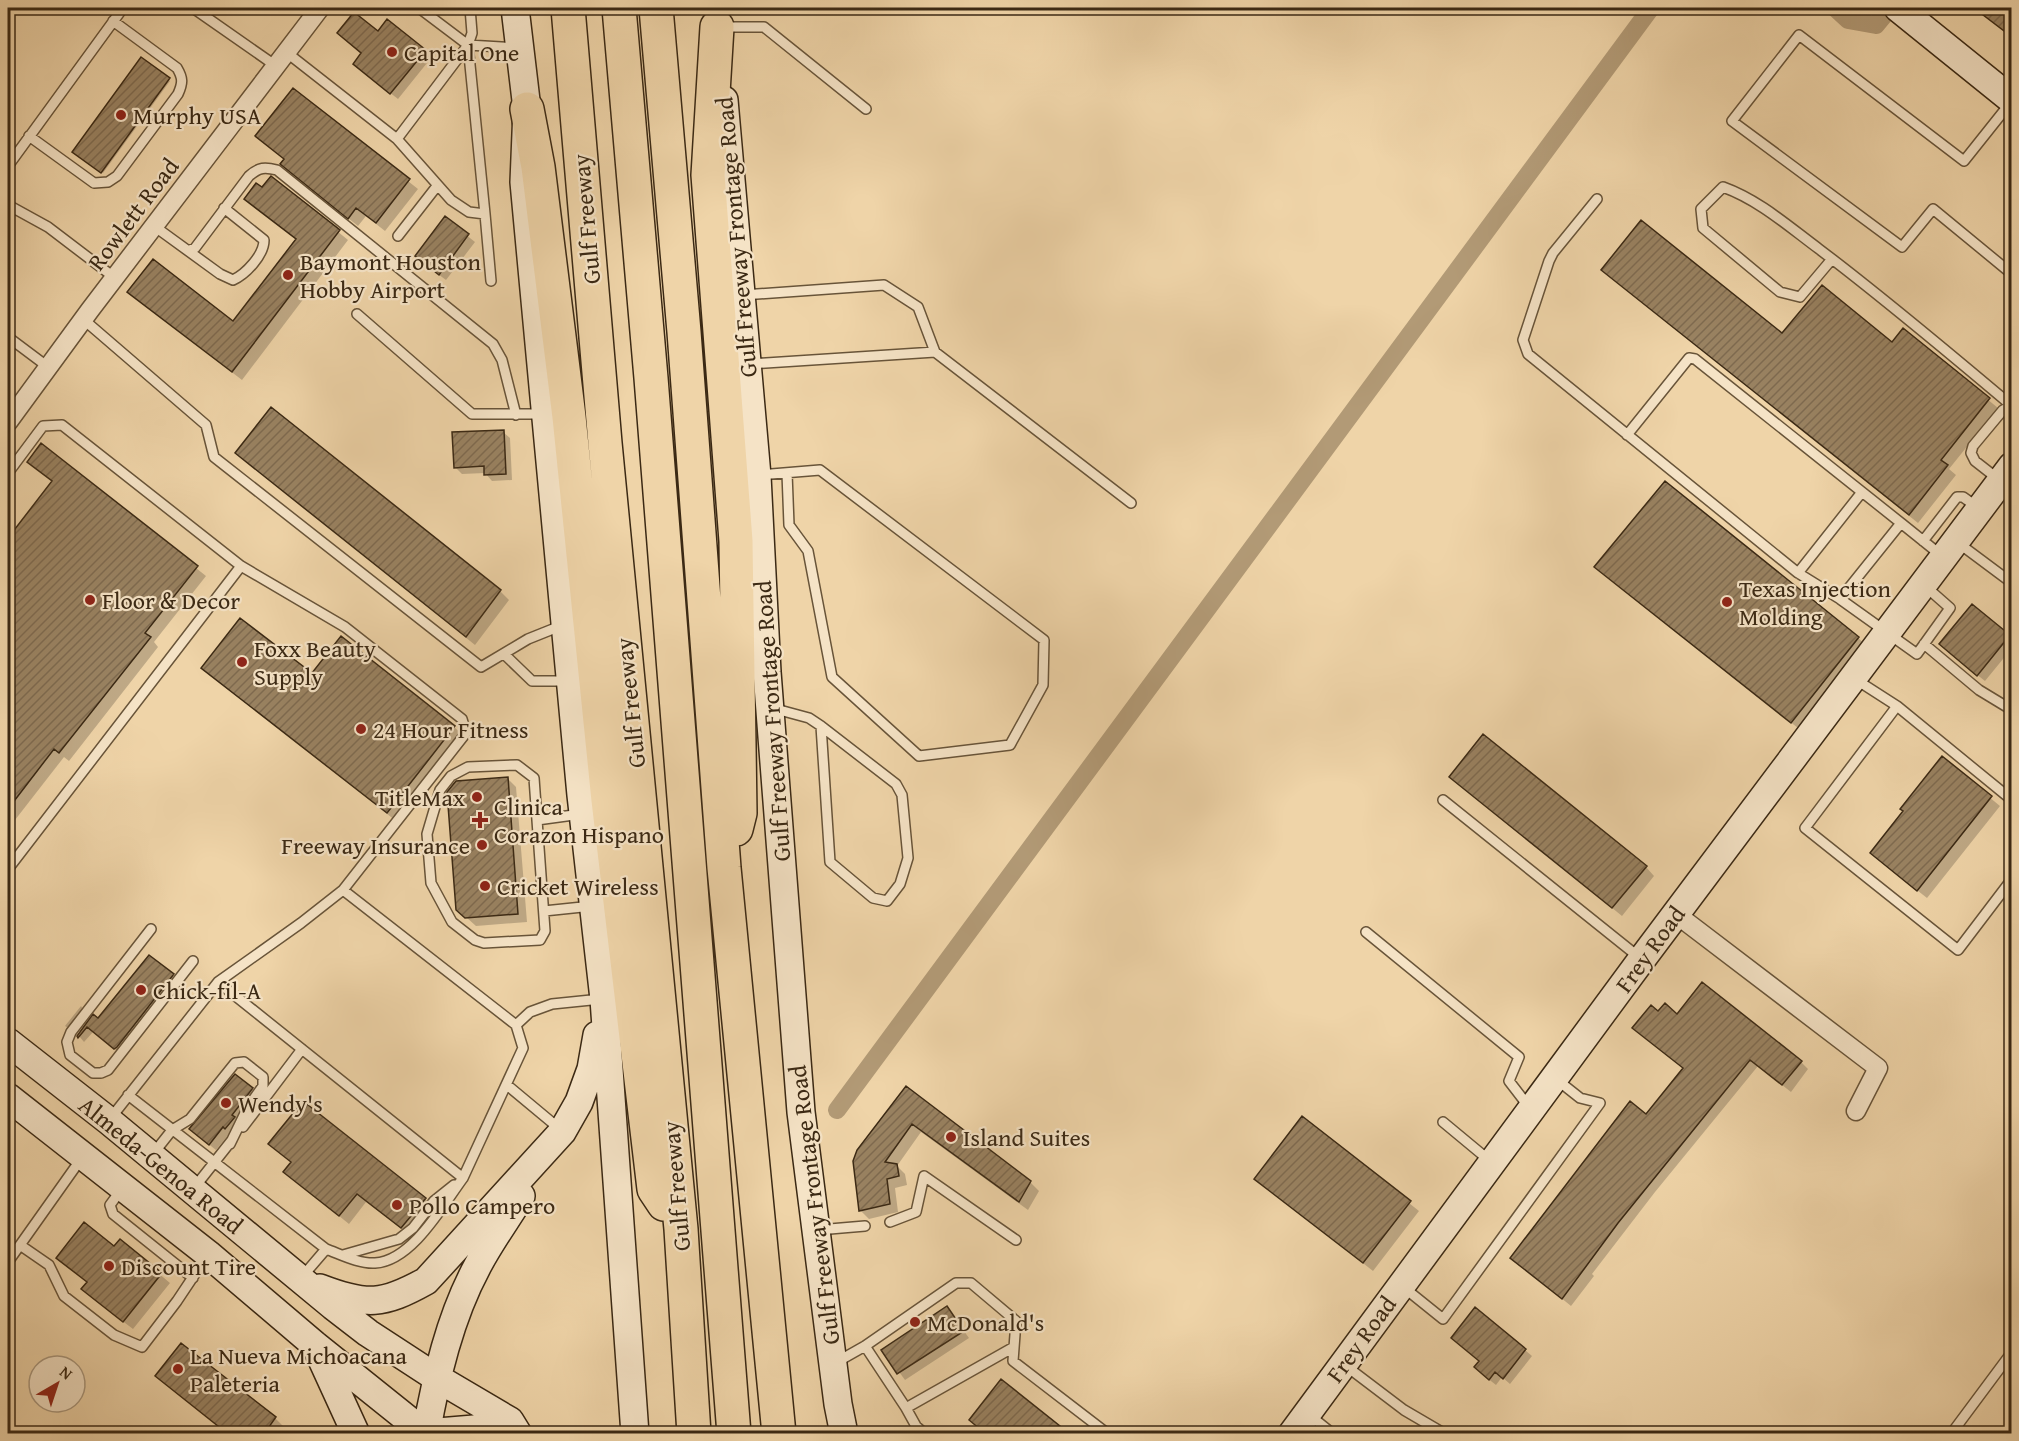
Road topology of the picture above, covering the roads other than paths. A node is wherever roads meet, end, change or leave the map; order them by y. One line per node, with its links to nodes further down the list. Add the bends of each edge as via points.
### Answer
1 (123, 8): 12 (lane)
2 (193, 8): 15 (lane)
3 (320, 8): 15 (street, Rowlett Road)
4 (420, 8): 13 (lane)
5 (470, 8): 13 (lane, via 472,33)
6 (515, 8): 14 (main road)
7 (568, 8): 109 (highway, Gulf Freeway, via 606,455)
8 (619, 8): 136 (highway, Gulf Freeway)
9 (656, 8): 73 (highway)
10 (1903, 12): 16 (main road)
11 (716, 17): 18 (lane, via 764,27); 34 (main road, Gulf Freeway Frontage Road); 73 (highway, via 708,175 736,541 740,813)
12 (113, 21): 19 (lane); 19 (lane, via 177,68 182,78 178,94 117,176 108,182 94,183)
13 (468, 45): 14 (lane); 20 (lane); 26 (lane)
14 (520, 48): 17 (main road)
15 (281, 59): 20 (lane); 27 (street, Rowlett Road)
16 (2012, 101): 31 (lane, via 1964,161 1799,35 1732,121 1902,247 1933,208)
17 (527, 109): 42 (main road, via 524,182); 109 (highway, via 568,405 608,800 654,1189)
18 (866, 109)
19 (29, 136): 21 (lane)
20 (397, 139): 22 (lane)
21 (8, 166)
22 (437, 186): 26 (lane, via 462,209); 28 (lane)
23 (1597, 199): 45 (lane, via 1553,253 1524,340 1528,354)
24 (8, 204): 32 (lane, via 48,227)
25 (224, 208): 29 (lane); 29 (lane, via 264,240 264,246 241,277 233,280 220,274); 43 (lane, via 256,170 278,171 492,344 502,360)
26 (485, 214): 33 (lane)
27 (154, 226): 29 (lane); 32 (street, Rowlett Road)
28 (398, 236)
29 (190, 250)
30 (1832, 259): 30 (lane, via 1743,194 1723,187 1701,209 1702,228 1780,292 1800,297); 41 (lane)
31 (2012, 274)
32 (115, 278): 36 (street, Rowlett Road)
33 (491, 281)
34 (741, 295): 38 (lane, via 884,285 918,307); 39 (main road, Gulf Freeway Frontage Road)
35 (357, 314): 43 (lane, via 472,414)
36 (83, 319): 40 (street, Rowlett Road); 62 (lane, via 206,425 214,457 481,667)
37 (8, 337): 40 (lane)
38 (935, 352): 39 (lane); 51 (lane)
39 (747, 365): 49 (main road, Gulf Freeway Frontage Road)
40 (48, 367): 44 (street, Rowlett Road)
41 (2012, 406): 48 (lane, via 2003,410 1971,453 1975,461)
42 (545, 414): 43 (lane); 59 (main road)
43 (516, 415)
44 (8, 422)
45 (1627, 435): 50 (lane, via 1689,358 1695,359); 55 (lane)
46 (8, 473): 54 (lane, via 44,426 62,425)
47 (787, 473): 47 (lane, via 820,470 1044,640 1043,685 1010,745 918,756 832,677 808,551 789,525); 49 (lane)
48 (2006, 473): 53 (main road, Frey Road, via 1979,509)
49 (757, 476): 66 (main road, Gulf Freeway Frontage Road)
50 (1862, 492): 52 (lane); 55 (lane)
51 (1131, 503)
52 (1901, 523): 53 (lane); 58 (lane)
53 (1941, 546): 56 (lane); 57 (main road, Frey Road)
54 (241, 566): 74 (lane); 76 (lane, via 345,627 465,724 466,733)
55 (1798, 573): 58 (lane)
56 (2012, 583)
57 (1923, 585): 60 (main road, Frey Road); 61 (lane, via 1950,608)
58 (1840, 599): 60 (lane)
59 (565, 625): 62 (lane, via 528,639); 64 (main road)
60 (1888, 631): 61 (lane, via 1917,654); 63 (main road, Frey Road)
61 (1924, 644): 67 (lane, via 1979,690)
62 (504, 654): 64 (lane, via 532,681)
63 (1853, 678): 65 (lane); 79 (main road, Frey Road)
64 (570, 681): 71 (main road)
65 (1896, 706): 70 (lane); 75 (lane, via 1805,828 1958,950)
66 (770, 708): 68 (lane, via 809,718); 110 (main road, Gulf Freeway Frontage Road, via 800,1100)
67 (2012, 710)
68 (821, 726): 68 (lane, via 896,784 902,795 908,858 900,884 887,901 873,898 830,862)
69 (1443, 800): 82 (lane)
70 (2012, 800)
71 (584, 814): 72 (lane); 77 (main road)
72 (537, 819): 78 (lane); 78 (lane, via 534,778 517,765 468,768 451,776 440,790 427,834 429,863 431,883 452,922 475,940 540,940 545,931)
73 (723, 868): 137 (highway)
74 (8, 869)
75 (2012, 879)
76 (343, 891): 84 (lane); 86 (lane)
77 (594, 906): 78 (lane); 85 (main road)
78 (544, 911)
79 (1676, 914): 82 (main road, Frey Road); 94 (street, via 1878,1068)
80 (152, 929): 83 (lane, via 71,1032 67,1042 70,1055 93,1073 108,1070)
81 (1366, 932): 93 (lane, via 1519,1057 1509,1081)
82 (1642, 959): 89 (main road, Frey Road)
83 (193, 961)
84 (218, 982): 88 (lane); 91 (lane)
85 (604, 999): 86 (lane, via 552,1004 530,1012); 98 (main road, via 591,1069); 134 (main road)
86 (516, 1025): 90 (lane, via 523,1048)
87 (8, 1042): 95 (main road, Almeda-Genoa Road)
88 (302, 1049): 99 (lane); 104 (lane)
89 (1554, 1078): 93 (main road, Frey Road); 119 (lane, via 1580,1098 1600,1102 1443,1319)
90 (507, 1085): 98 (lane); 104 (lane)
91 (128, 1095): 95 (lane); 97 (lane)
92 (8, 1096): 100 (main road, Almeda-Genoa Road)
93 (1531, 1109): 102 (main road, Frey Road)
94 (1856, 1111)
95 (109, 1121): 100 (main road); 101 (main road, Almeda-Genoa Road)
96 (1443, 1122): 102 (lane)
97 (172, 1130): 99 (lane, via 190,1119 235,1063 244,1062 262,1077 263,1086); 101 (lane); 103 (lane)
98 (562, 1132): 118 (main road, via 426,1281 398,1296 376,1301 346,1298); 126 (main road, via 477,1268)
99 (230, 1144): 103 (lane)
100 (83, 1156): 105 (main road, Almeda-Genoa Road); 112 (lane)
101 (151, 1156): 106 (main road, Almeda-Genoa Road)
102 (1492, 1162): 119 (main road, Frey Road)
103 (214, 1163): 106 (lane); 113 (lane)
104 (463, 1178): 115 (lane, via 434,1200 413,1228 399,1239); 115 (lane, via 414,1242 395,1257 375,1263)
105 (123, 1188): 114 (main road, Almeda-Genoa Road); 117 (lane, via 110,1205 112,1214)
106 (193, 1190): 118 (main road, Almeda-Genoa Road)
107 (890, 1222): 111 (lane, via 916,1212 924,1176)
108 (865, 1226): 110 (lane)
109 (681, 1229): 135 (highway, Gulf Freeway)
110 (816, 1230): 125 (main road, Gulf Freeway Frontage Road)
111 (1016, 1240)
112 (20, 1245): 116 (lane); 117 (lane, via 49,1265 64,1296 114,1335 142,1347)
113 (326, 1249): 115 (lane); 118 (lane)
114 (208, 1254): 117 (lane); 120 (main road, Almeda-Genoa Road)
115 (343, 1255)
116 (8, 1262)
117 (193, 1278)
118 (299, 1280): 126 (main road, Almeda-Genoa Road)
119 (1400, 1285): 124 (main road, Frey Road)
120 (315, 1345): 130 (main road, Almeda-Genoa Road); 131 (main road)
121 (865, 1346): 122 (lane, via 956,1283 971,1283 1016,1322); 125 (lane); 128 (lane)
122 (1014, 1347): 128 (lane); 141 (lane, via 1013,1361)
123 (2012, 1352): 144 (lane)
124 (1342, 1363): 129 (main road, Frey Road); 143 (lane, via 1404,1410)
125 (833, 1364): 127 (main road, Gulf Freeway Frontage Road)
126 (436, 1378): 130 (main road); 133 (main road, Almeda-Genoa Road, via 510,1421)
127 (838, 1404): 138 (main road, Gulf Freeway Frontage Road); 139 (main road)
128 (906, 1408): 140 (lane)
129 (1299, 1423): 142 (lane)
130 (426, 1433): 132 (main road, via 474,1429)
131 (356, 1434)
132 (500, 1434)
133 (518, 1434)
134 (635, 1434)
135 (694, 1434)
136 (734, 1434)
137 (780, 1434)
138 (844, 1434)
139 (862, 1434)
140 (925, 1434)
141 (1108, 1434)
142 (1333, 1434)
143 (1445, 1434)
144 (1951, 1434)

